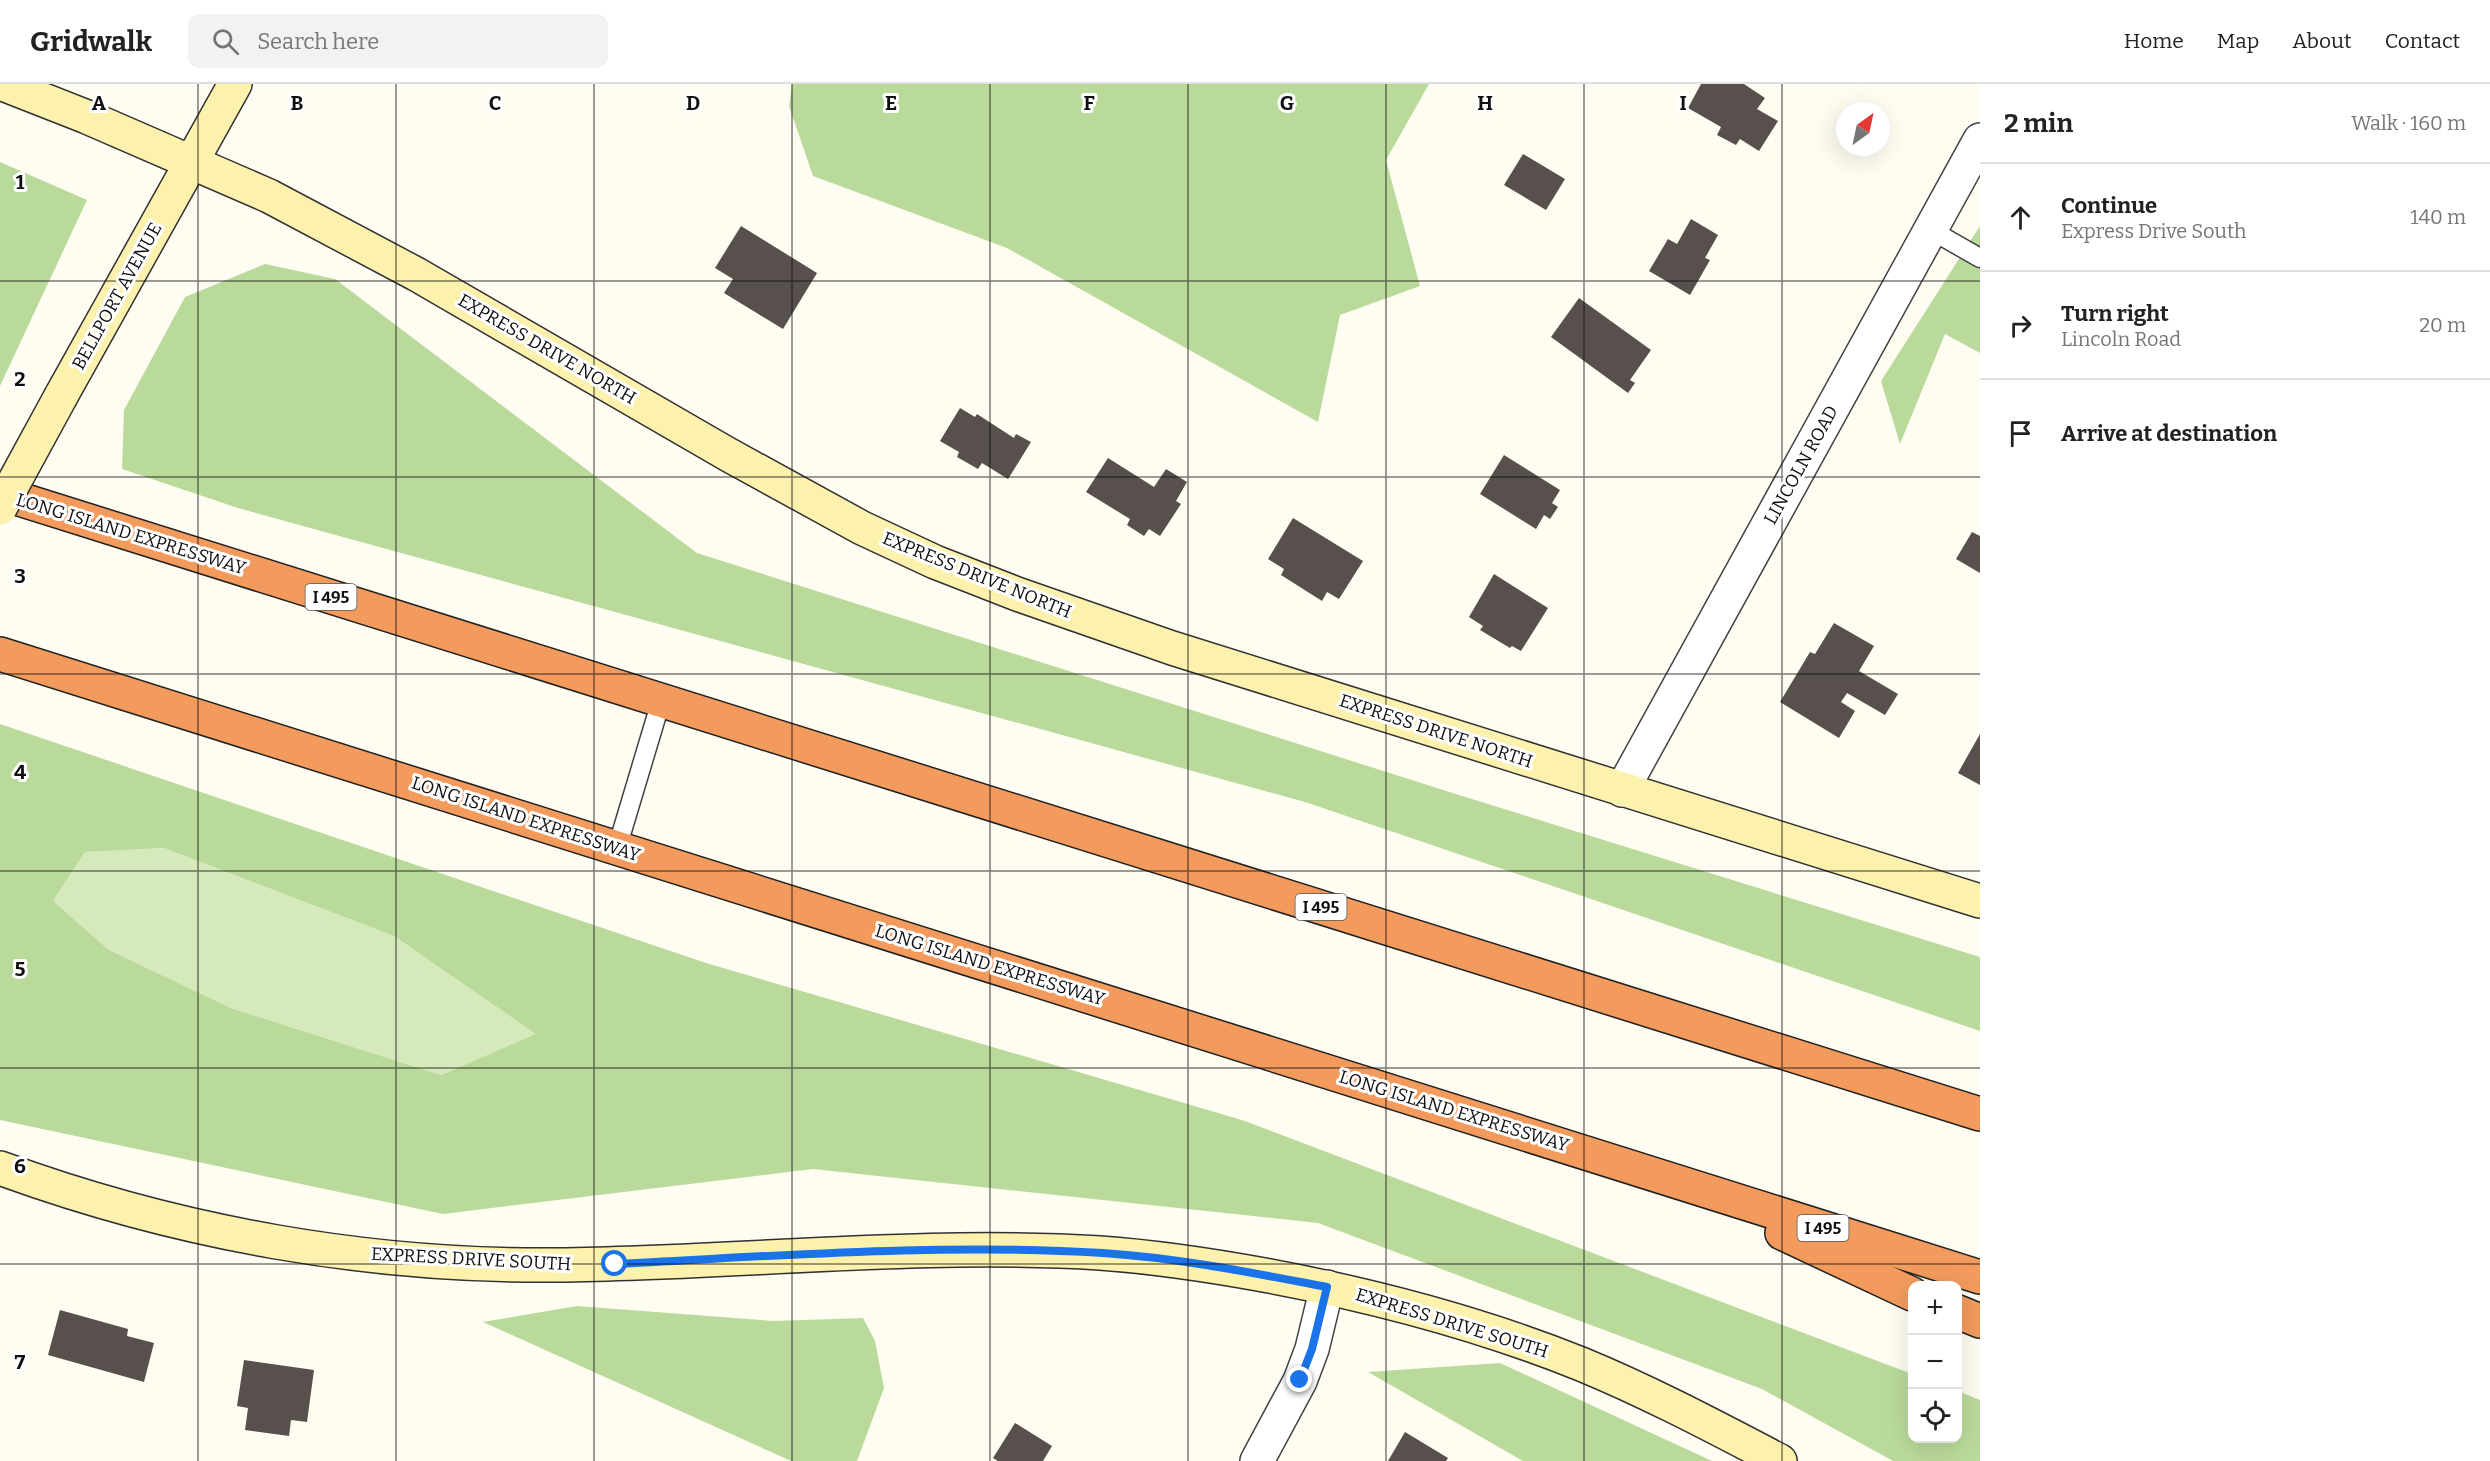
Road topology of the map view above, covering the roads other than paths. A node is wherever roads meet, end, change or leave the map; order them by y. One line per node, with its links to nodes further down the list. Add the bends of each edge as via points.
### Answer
1 (3, 84): 4 (main road, EXPRESS DRIVE NORTH)
2 (235, 84): 4 (main road, BELLPORT AVENUE)
3 (1980, 140): 5 (street, LINCOLN ROAD)
4 (191, 161): 8 (main road, BELLPORT AVENUE, bridge); 11 (main road, EXPRESS DRIVE NORTH, via 269,196 374,252 789,489 935,562 1099,624)
5 (1931, 230): 6 (lane); 11 (street, LINCOLN ROAD)
6 (1980, 258)
7 (0, 493): 10 (highway, LONG ISLAND EXPRESSWAY / I 495)
8 (0, 508)
9 (0, 654): 12 (highway, LONG ISLAND EXPRESSWAY / I 495)
10 (661, 701): 12 (lane); 14 (highway, LONG ISLAND EXPRESSWAY / I 495)
11 (1622, 790): 13 (main road, EXPRESS DRIVE NORTH)
12 (617, 848): 16 (highway, LONG ISLAND EXPRESSWAY / I 495)
13 (1980, 902)
14 (1980, 1114)
15 (0, 1168): 18 (main road, EXPRESS DRIVE SOUTH, via 97,1201 185,1224 332,1251 413,1259 553,1265 893,1250 1035,1250 1178,1260)
16 (1667, 1178): 17 (highway, LONG ISLAND EXPRESSWAY / I 495); 19 (highway)
17 (1980, 1277)
18 (1327, 1287): 22 (street, via 1300,1380); 23 (main road, EXPRESS DRIVE SOUTH, via 1396,1302 1544,1350 1644,1392)
19 (1908, 1292)
20 (1962, 1314): 21 (highway)
21 (1980, 1321)
22 (1257, 1461)
23 (1780, 1461)

